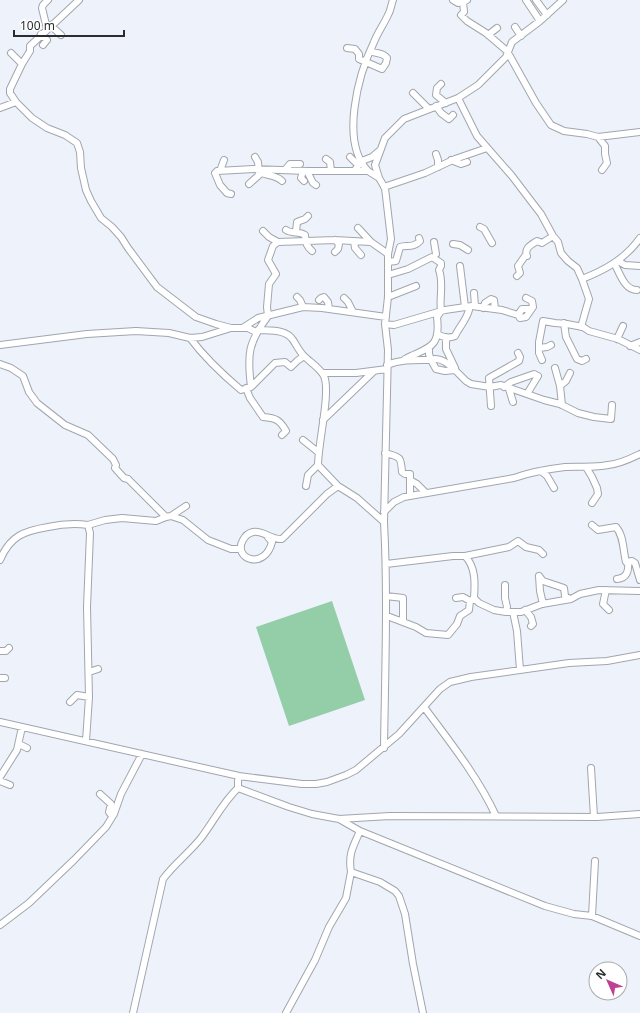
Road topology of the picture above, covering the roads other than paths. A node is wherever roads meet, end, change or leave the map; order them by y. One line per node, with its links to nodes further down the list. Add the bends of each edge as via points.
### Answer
1 (48, 0): 11 (street, via 42,8)
2 (78, 0): 11 (street, via 71,11)
3 (393, 0): 20 (street, via 390,12)
4 (453, 0): 8 (street, via 458,3)
5 (526, 0): 10 (street)
6 (536, 0): 9 (street)
7 (563, 0): 9 (street)
8 (465, 1): 16 (street, via 464,12 461,15)
9 (547, 15): 10 (street)
10 (540, 21): 17 (street)
11 (49, 27): 14 (street); 15 (street)
12 (515, 27): 17 (street)
13 (497, 28): 16 (street)
14 (41, 34): 18 (street, via 47,40); 24 (street, via 30,46 30,51)
15 (61, 34)
16 (488, 35): 21 (street)
17 (521, 36): 21 (street, via 512,42)
18 (43, 45)
19 (347, 48): 23 (street, via 355,49 359,59)
20 (370, 51): 23 (street); 23 (street, via 385,56 386,63 382,69)
21 (507, 51): 28 (street, via 506,57 478,85); 36 (street, via 551,126)
22 (11, 53): 24 (street)
23 (366, 61): 46 (street, via 356,98 353,127)
24 (22, 64): 26 (street)
25 (441, 84): 30 (street, via 436,94)
26 (10, 89): 29 (street, via 10,94); 32 (street)
27 (413, 93): 33 (street)
28 (458, 98): 30 (street); 38 (street)
29 (16, 102): 32 (street); 115 (street, via 47,128 78,143 81,168 91,201 101,218 121,237 157,287 196,317)
30 (446, 103): 31 (street)
31 (436, 106): 33 (street); 34 (street, via 449,119)
32 (2, 107)
33 (429, 109): 37 (street, via 404,119 385,138)
34 (453, 115)
35 (640, 132): 36 (street)
36 (598, 137): 51 (street, via 605,146 607,163)
37 (381, 148): 46 (street, via 376,155); 57 (street, via 375,165)
38 (487, 148): 44 (street); 70 (street, via 541,214)
39 (436, 154): 48 (street)
40 (255, 157): 49 (street)
41 (350, 157): 46 (street)
42 (326, 159): 54 (street, via 330,162)
43 (224, 160): 52 (street)
44 (451, 160): 45 (street, via 461,164); 48 (street)
45 (467, 162)
46 (360, 163): 55 (street); 56 (street)
47 (300, 164): 50 (street, via 290,164)
48 (438, 167): 62 (street)
49 (259, 170): 50 (street); 52 (street); 59 (street, via 264,174 279,177); 60 (street, via 257,178)
50 (285, 170): 53 (street)
51 (602, 170)
52 (220, 171): 63 (street, via 216,173 220,185 227,194)
53 (305, 171): 54 (street); 58 (street, via 301,178); 61 (street)
54 (331, 171): 55 (street)
55 (354, 171): 56 (street)
56 (368, 171): 57 (street)
57 (379, 178): 62 (street)
58 (304, 180)
59 (282, 181)
60 (249, 184)
61 (316, 185)
62 (384, 187): 84 (street, via 391,239)
63 (231, 194)
64 (308, 216): 69 (street, via 297,222)
65 (480, 226): 79 (street)
66 (358, 228): 77 (street)
67 (286, 230): 69 (street)
68 (263, 231): 76 (street)
69 (296, 232): 73 (street, via 305,235)
70 (553, 236): 92 (street, via 542,243 537,241 527,249 527,256 518,266 520,273); 93 (street, via 561,253 577,268)
71 (419, 238): 87 (street, via 417,244 400,247 396,261)
72 (640, 238): 88 (street, via 631,250)
73 (305, 240): 74 (street); 76 (street); 82 (street)
74 (335, 240): 75 (street); 83 (street, via 339,244)
75 (354, 241): 77 (street); 86 (street, via 355,248)
76 (278, 242): 108 (street, via 273,246 268,260 276,274 269,284)
77 (371, 242): 84 (street)
78 (434, 242): 85 (street)
79 (492, 243)
80 (453, 244): 81 (street)
81 (468, 250)
82 (312, 251)
83 (335, 252)
84 (388, 254): 87 (street)
85 (436, 254)
86 (361, 255)
87 (388, 262): 91 (street)
88 (616, 262): 90 (street); 93 (street); 95 (street, via 623,281 633,290)
89 (460, 266): 104 (street)
90 (640, 266)
91 (388, 274): 98 (street); 106 (street, via 408,269 432,257 438,259 441,263)
92 (517, 276)
93 (582, 279): 114 (street, via 589,299)
94 (416, 286): 98 (street)
95 (637, 290)
96 (474, 293): 102 (street)
97 (297, 297): 103 (street)
98 (388, 297): 109 (street)
99 (344, 298): 107 (street)
100 (526, 298): 102 (street, via 532,301 533,307 522,309 518,315)
101 (318, 300): 105 (street, via 324,297)
102 (475, 306): 104 (street)
103 (303, 307): 105 (street); 108 (street)
104 (466, 307): 106 (street); 118 (street, via 469,310 468,316 455,336)
105 (329, 309): 107 (street)
106 (441, 311): 111 (street, via 394,325); 117 (street, via 437,317)
107 (352, 312): 109 (street)
108 (268, 316): 113 (street, via 258,318); 116 (street)
109 (386, 317): 111 (street)
110 (564, 323): 114 (street); 125 (street, via 543,321); 130 (street, via 566,337 577,359)
111 (385, 324): 135 (street)
112 (623, 326): 120 (street)
113 (244, 327): 115 (street); 116 (street)
114 (582, 327): 120 (street)
115 (232, 328): 119 (street)
116 (257, 331): 129 (street, via 286,332); 143 (street, via 251,346 248,366)
117 (437, 334): 118 (street); 126 (street)
118 (446, 337): 137 (street, via 446,349)
119 (190, 338): 123 (street, via 169,333 136,331 87,334); 143 (street, via 222,374 241,390)
120 (617, 339): 124 (street)
121 (640, 342): 124 (street)
122 (551, 344): 125 (street)
123 (0, 345)
124 (630, 346): 127 (street)
125 (539, 348): 133 (street)
126 (429, 349): 131 (street); 132 (street)
127 (640, 350)
128 (518, 353): 141 (street, via 519,361 489,378)
129 (304, 356): 140 (street); 143 (street, via 291,367 285,362 275,363)
130 (586, 359)
131 (403, 360): 132 (street); 135 (street)
132 (431, 360): 137 (street, via 441,360); 137 (street, via 436,369 445,372)
133 (542, 360)
134 (0, 364): 170 (street, via 23,376 29,392 37,403 64,424 88,435 114,459 115,468 124,478)
135 (387, 367): 138 (street); 154 (street)
136 (555, 368): 142 (street)
137 (455, 370): 141 (street, via 471,384)
138 (374, 371): 140 (street); 150 (street)
139 (570, 373): 142 (street, via 566,382)
140 (323, 374): 150 (street, via 326,381)
141 (490, 386): 144 (street, via 500,385); 149 (street)
142 (560, 386): 147 (street)
143 (249, 388): 151 (street, via 250,398 263,417 274,418 283,426 286,431)
144 (506, 388): 145 (street); 145 (street, via 511,382 534,374 538,376); 146 (street)
145 (527, 394): 147 (street)
146 (513, 402)
147 (562, 405): 148 (street, via 578,413 605,419 611,419)
148 (612, 405)
149 (491, 406)
150 (323, 420): 153 (street)
151 (282, 435)
152 (304, 440): 153 (street)
153 (318, 452): 156 (street)
154 (385, 453): 160 (street, via 402,460 402,472 410,474); 169 (street)
155 (640, 454): 157 (street, via 609,465)
156 (318, 465): 162 (street, via 308,475); 163 (street)
157 (586, 467): 158 (street); 167 (street, via 597,488 598,494)
158 (540, 471): 161 (street); 164 (street, via 547,476)
159 (494, 474): 161 (street)
160 (410, 480): 165 (street); 166 (street)
161 (494, 482): 165 (street)
162 (306, 486)
163 (338, 486): 171 (street, via 357,498); 175 (street)
164 (554, 488)
165 (426, 493): 166 (street)
166 (410, 496): 169 (street, via 394,502)
167 (592, 503)
168 (186, 506): 170 (street)
169 (384, 512): 171 (street)
170 (169, 516): 173 (street, via 156,521 122,518); 177 (street, via 183,520 208,540 231,549)
171 (384, 522): 182 (street)
172 (592, 524): 181 (street, via 598,530 616,527 619,530)
173 (88, 525): 180 (street, via 76,523 29,530 11,543); 207 (street)
174 (267, 536): 175 (street); 176 (street, via 272,542); 177 (street, via 260,532 252,532 245,537 240,545)
175 (282, 539): 176 (street)
176 (270, 548): 177 (street, via 264,557 257,559 248,558)
177 (241, 549)
178 (543, 554): 179 (street, via 518,541 509,547)
179 (465, 556): 182 (street); 191 (street, via 471,562 476,586)
180 (0, 560)
181 (628, 562): 183 (street, via 627,573); 184 (street, via 635,563)
182 (386, 564): 188 (street)
183 (617, 579)
184 (640, 580)
185 (505, 584): 197 (street)
186 (606, 590): 187 (street); 190 (street, via 580,594); 196 (street, via 603,604)
187 (640, 591)
188 (386, 596): 199 (street); 200 (street, via 403,598 404,616)
189 (456, 598): 191 (street)
190 (570, 599): 192 (street); 193 (street, via 565,596 564,588 543,581 539,576)
191 (472, 600): 197 (street); 200 (street, via 469,610 460,616 448,634 426,633)
192 (557, 601): 193 (street); 194 (street)
193 (544, 606): 195 (street)
194 (558, 608)
195 (525, 610): 198 (street); 201 (street, via 532,617)
196 (609, 610)
197 (506, 612): 198 (street)
198 (513, 612): 206 (street, via 518,636)
199 (386, 616): 200 (street); 216 (street)
200 (401, 620)
201 (531, 626)
202 (9, 648): 203 (street)
203 (0, 651)
204 (640, 655): 206 (street)
205 (98, 669): 207 (street)
206 (520, 670): 210 (street, via 450,682)
207 (89, 672): 208 (street)
208 (89, 697): 209 (street, via 77,695); 213 (street)
209 (70, 702)
210 (424, 707): 216 (street); 227 (street, via 476,779)
211 (0, 722): 212 (street)
212 (22, 727): 213 (street); 214 (street)
213 (86, 741): 217 (street)
214 (19, 744): 215 (street); 220 (street)
215 (27, 748)
216 (384, 748): 219 (street, via 356,770 327,782 302,784)
217 (142, 754): 219 (street); 226 (street)
218 (591, 768): 228 (street)
219 (239, 776): 223 (street)
220 (0, 777)
221 (0, 781): 222 (street)
222 (10, 785)
223 (238, 788): 229 (street, via 289,807); 236 (street, via 201,838 163,879)
224 (100, 794): 226 (street, via 111,804 109,812)
225 (640, 814): 228 (street)
226 (112, 816): 234 (street, via 106,827 74,860 29,903)
227 (496, 816): 228 (street); 229 (street, via 390,816)
228 (594, 817)
229 (339, 819): 230 (street)
230 (360, 831): 232 (street, via 350,853); 233 (street, via 545,906)
231 (595, 861): 233 (street)
232 (351, 872): 237 (street, via 346,898); 238 (street, via 380,882 399,896 405,914)
233 (592, 916): 235 (street)
234 (0, 925)
235 (640, 936)
236 (133, 1013)
237 (286, 1013)
238 (423, 1013)

